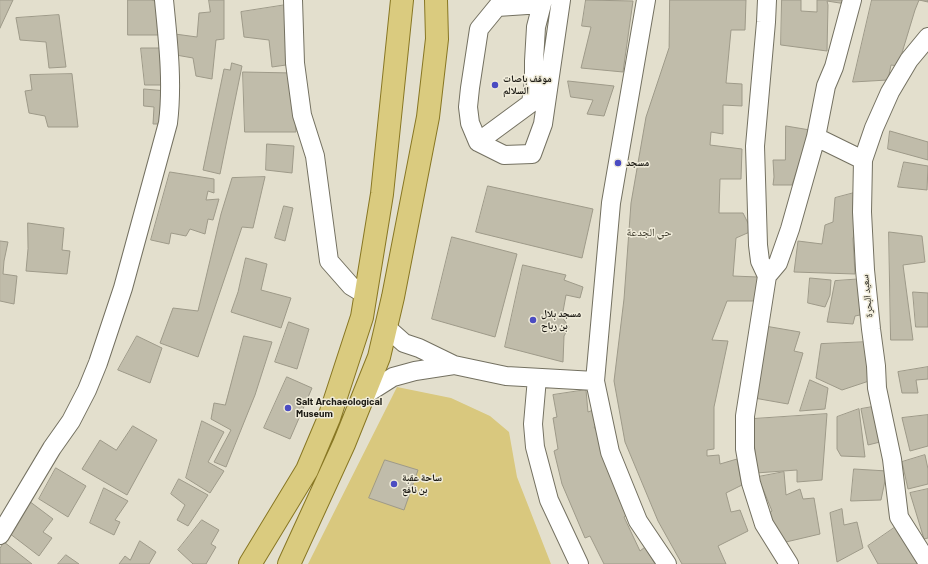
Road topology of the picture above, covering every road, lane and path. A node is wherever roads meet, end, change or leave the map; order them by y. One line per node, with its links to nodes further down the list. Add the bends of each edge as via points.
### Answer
1 (164, 0): 21 (street, via 170,60 168,123 124,288 87,390 71,421)
2 (293, 0): 15 (street, via 295,63 302,115 314,156 330,261 351,286)
3 (402, 0): 15 (main road, via 382,194)
4 (436, 0): 16 (main road, via 436,39 428,117)
5 (561, 0): 12 (street, via 543,124 532,154 504,155)
6 (646, 0): 19 (street, via 612,203)
7 (767, 0): 14 (street, via 755,146 758,246 760,261)
8 (852, 0): 11 (street, via 834,67 826,86)
9 (542, 2): 12 (street, via 536,27 531,102); 12 (street, via 497,7 479,29 468,107 470,123)
10 (928, 36): 13 (street, سعيد البحرة, via 890,92)
11 (816, 137): 13 (street); 14 (street, via 778,263)
12 (478, 142)
13 (863, 160): 22 (street, سعيد البحرة, via 863,249 877,388 892,459 899,517)
14 (767, 276): 27 (street, via 745,416 745,449 751,483 764,524)
15 (366, 295): 23 (main road, via 362,317 329,418 307,470)
16 (386, 327): 17 (street, via 404,343); 20 (main road, via 379,357)
17 (454, 365): 18 (street, via 506,376); 20 (street, via 393,377)
18 (537, 378): 19 (street); 25 (street, via 533,424 535,447 549,500)
19 (595, 381): 26 (street, via 610,452 638,521)
20 (363, 396): 24 (main road)
21 (0, 535)
22 (928, 563)
23 (250, 564)
24 (289, 564)
25 (579, 564)
26 (667, 564)
27 (789, 564)

